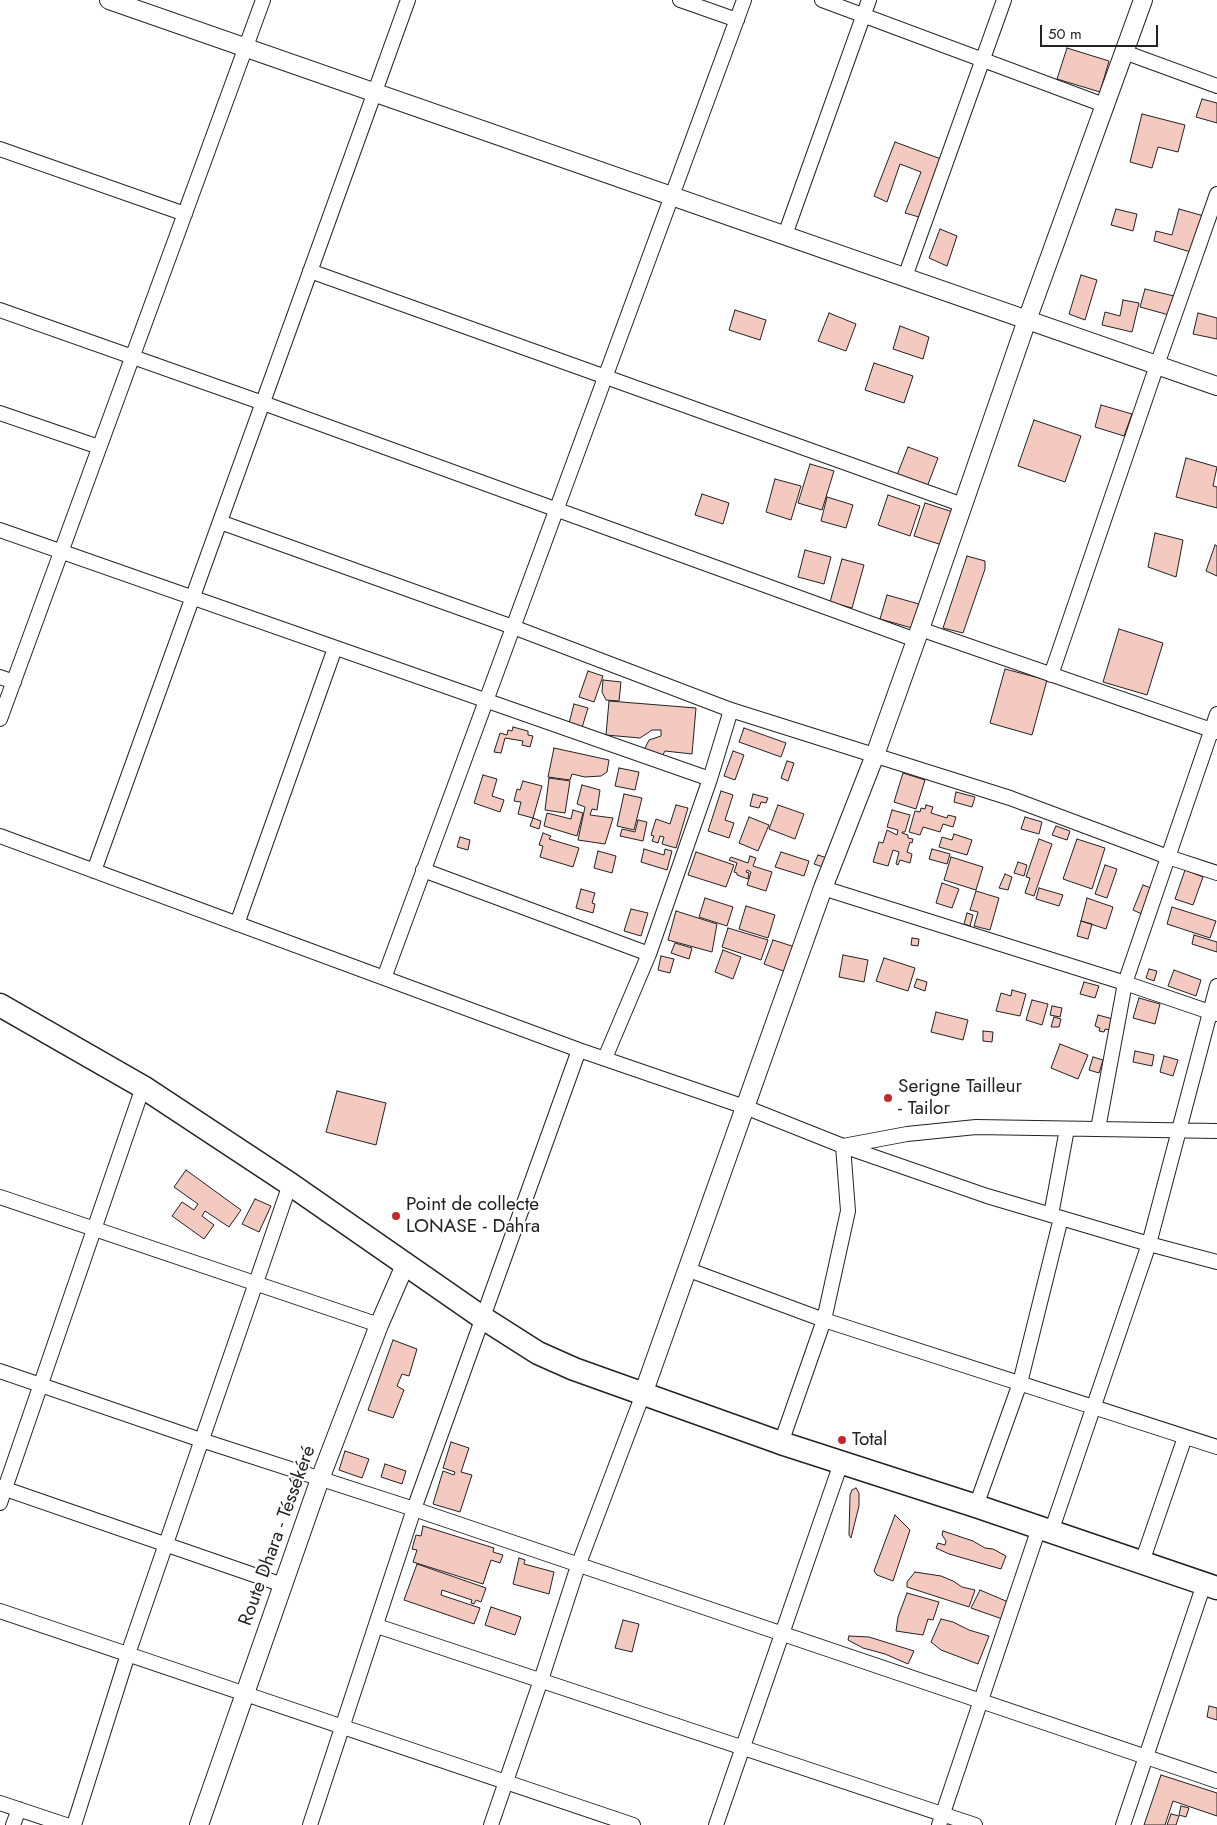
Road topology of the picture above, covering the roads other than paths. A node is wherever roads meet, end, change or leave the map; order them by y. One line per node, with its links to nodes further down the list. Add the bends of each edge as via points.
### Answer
1 (109, 0): 12 (street)
2 (263, 0): 12 (street)
3 (408, 0): 16 (street)
4 (680, 0): 11 (street)
5 (744, 0): 11 (street)
6 (822, 0): 10 (street)
7 (869, 0): 10 (street)
8 (1004, 0): 14 (street)
9 (1143, 0): 13 (street)
10 (863, 15): 14 (street); 22 (street)
11 (738, 20): 20 (street)
12 (245, 48): 16 (street); 21 (street)
13 (1124, 52): 15 (street); 17 (street)
14 (983, 60): 17 (street); 24 (street)
15 (1217, 86)
16 (375, 93): 20 (street); 23 (street)
17 (1104, 105): 26 (street)
18 (0, 149): 21 (street)
19 (1217, 194): 28 (street)
20 (672, 196): 22 (street); 29 (street)
21 (185, 214): 27 (street)
22 (785, 235): 24 (street)
23 (310, 271): 29 (street); 31 (street)
24 (905, 277): 26 (street)
25 (0, 310): 27 (street)
26 (1027, 320): 28 (street); 34 (street)
27 (132, 358): 31 (street); 33 (street)
28 (1156, 365): 30 (street); 43 (street)
29 (605, 377): 34 (street); 35 (street)
30 (1217, 386)
31 (263, 403): 35 (street); 36 (street)
32 (0, 413): 33 (street)
33 (99, 447): 38 (street)
34 (963, 505): 41 (street)
35 (556, 509): 40 (street); 41 (street)
36 (220, 522): 39 (street); 40 (street)
37 (0, 530): 38 (street)
38 (61, 552): 39 (street); 45 (street)
39 (193, 598): 42 (street); 56 (street)
40 (513, 627): 46 (street); 47 (street)
41 (918, 634): 43 (street); 51 (street)
42 (335, 648): 46 (street); 59 (street)
43 (1051, 675): 50 (street)
44 (0, 677): 45 (street)
45 (14, 682): 49 (street)
46 (486, 700): 52 (street); 55 (street)
47 (731, 710): 51 (street); 52 (street)
48 (1217, 714): 50 (street)
49 (0, 719)
50 (1214, 731): 54 (street)
51 (875, 755): 54 (street, via 1010,798); 58 (street)
52 (710, 779): 60 (street)
53 (0, 836): 56 (street)
54 (1168, 857): 57 (street); 62 (street)
55 (423, 870): 60 (street); 61 (street)
56 (94, 871): 59 (street)
57 (1217, 873)
58 (823, 888): 62 (street); 69 (street)
59 (237, 924): 61 (street)
60 (649, 954): 67 (street)
61 (384, 978): 66 (street)
62 (1125, 983): 65 (street); 71 (street)
63 (1217, 986): 65 (street)
64 (0, 1005): 68 (main road)
65 (1213, 1013): 72 (street)
66 (579, 1050): 67 (street); 84 (street)
67 (605, 1058): 69 (street)
68 (144, 1088): 75 (main road); 78 (street)
69 (745, 1107): 74 (street); 82 (street)
70 (1066, 1129): 71 (street); 74 (street, via 958,1128); 77 (street)
71 (1098, 1129): 72 (street)
72 (1178, 1131): 73 (street); 79 (street)
73 (1217, 1132)
74 (842, 1146): 77 (street); 85 (street, via 848,1211)
75 (290, 1184): 81 (main road); 83 (street)
76 (0, 1197): 78 (street)
77 (1056, 1216): 79 (street); 88 (street)
78 (94, 1229): 83 (street); 89 (street)
79 (1148, 1244): 80 (street); 91 (street)
80 (1217, 1262)
81 (405, 1264): 84 (main road); 86 (street, Route Dhara - Téssékéré)
82 (688, 1270): 85 (street); 90 (street)
83 (256, 1284): 86 (street); 93 (street)
84 (483, 1318): 90 (main road, via 538,1353); 101 (street)
85 (824, 1320): 88 (street); 94 (street)
86 (378, 1325): 97 (street, Route Dhara - Téssékéré)
87 (0, 1371): 89 (street)
88 (1020, 1383): 91 (street); 100 (street)
89 (41, 1385): 93 (street); 98 (street)
90 (643, 1394): 94 (main road); 105 (street)
91 (1093, 1408): 92 (street); 102 (street)
92 (1185, 1437): 95 (street); 104 (street)
93 (201, 1440): 97 (street); 103 (street)
94 (781, 1443): 96 (main road)
95 (1217, 1447)
96 (841, 1463): 100 (main road); 110 (street)
97 (320, 1479): 101 (street); 106 (street, Route Dhara - Téssékéré)
98 (3, 1488): 99 (street); 103 (street)
99 (0, 1503)
100 (976, 1506): 102 (main road)
101 (414, 1509): 105 (street); 109 (street)
102 (1045, 1530): 104 (main road); 114 (street)
103 (166, 1544): 106 (street); 111 (street)
104 (1142, 1562): 107 (main road)
105 (578, 1566): 110 (street); 112 (street)
106 (283, 1584): 113 (street, Route Dhara - Téssékéré)
107 (1210, 1586): 117 (street)
108 (0, 1610): 111 (street)
109 (377, 1626): 112 (street); 115 (street)
110 (781, 1634): 114 (street); 116 (street)
111 (128, 1654): 113 (street); 125 (street)
112 (541, 1680): 116 (street); 119 (street)
113 (245, 1694): 115 (street); 126 (street, Route Dhara - Téssékéré)
114 (981, 1702): 117 (street); 122 (street)
115 (343, 1727): 119 (street); 127 (street)
116 (743, 1748): 122 (street); 130 (street)
117 (1146, 1757): 118 (street); 132 (street)
118 (1217, 1781)
119 (506, 1782): 128 (street); 129 (street)
120 (0, 1803): 121 (street)
121 (19, 1809): 123 (street); 124 (street)
122 (941, 1820): 131 (street)
123 (13, 1825)
124 (66, 1825)
125 (74, 1825)
126 (199, 1825)
127 (310, 1825)
128 (491, 1825)
129 (633, 1825)
130 (716, 1825)
131 (975, 1825)
132 (1123, 1825)

